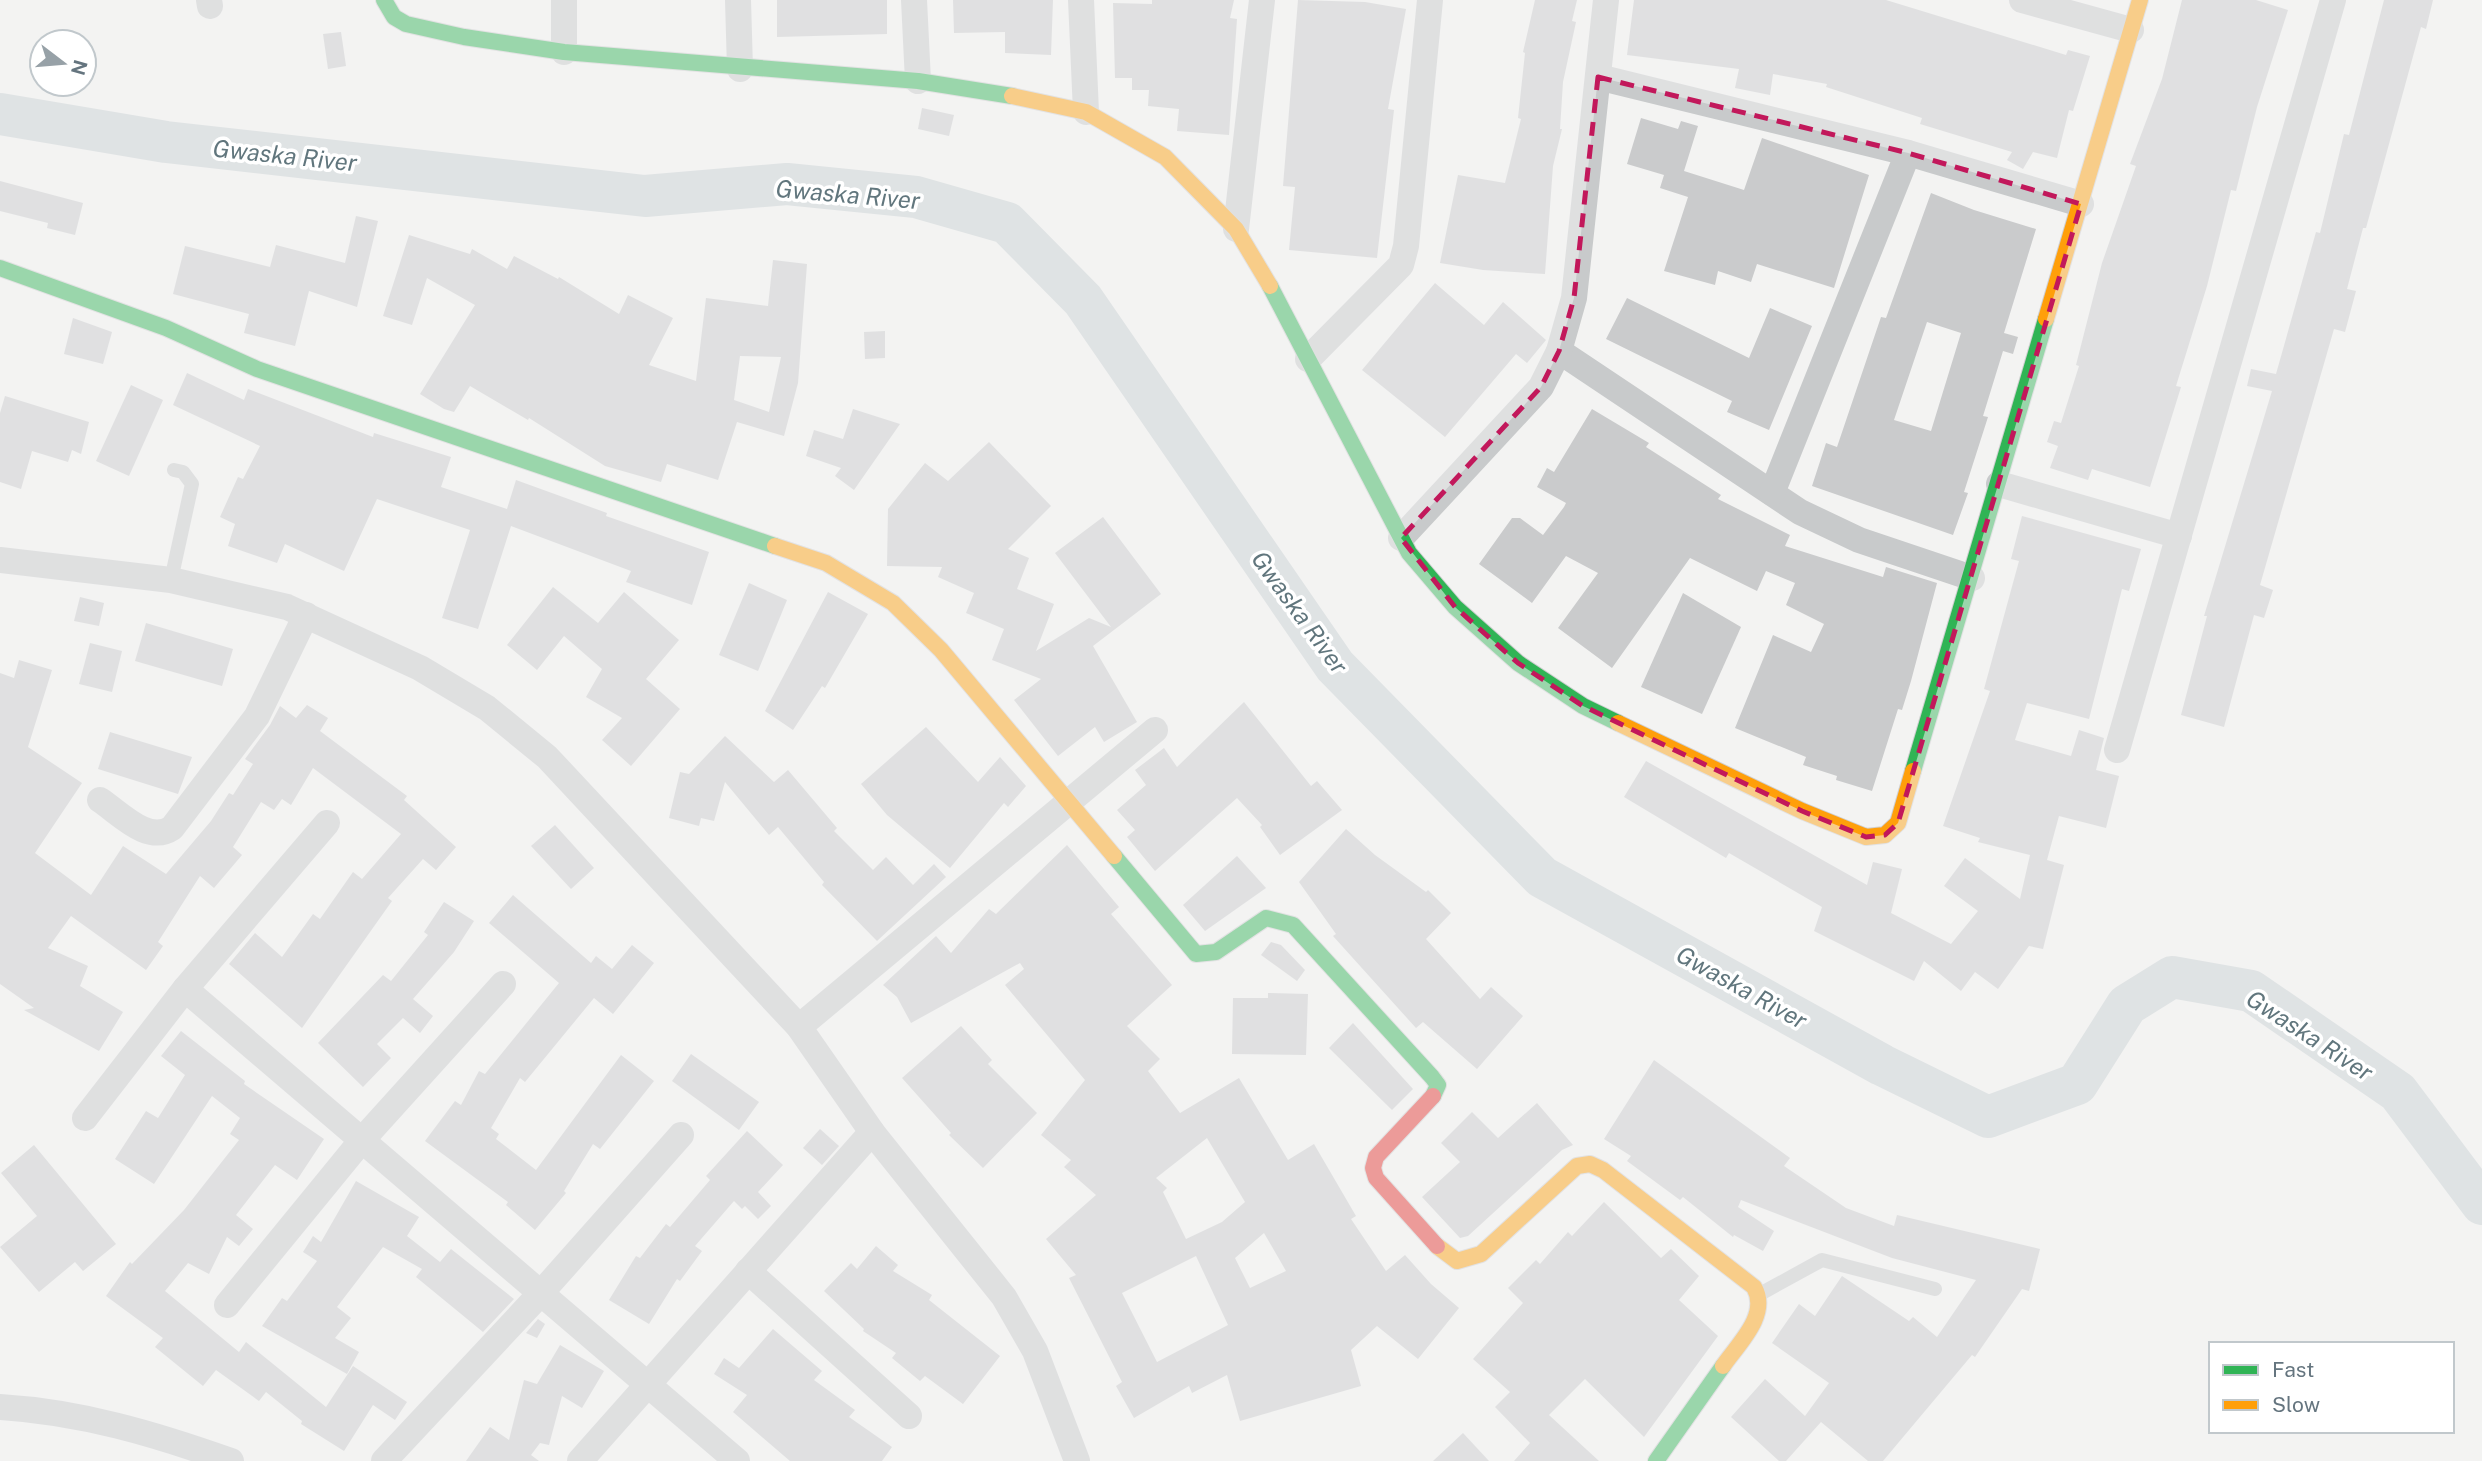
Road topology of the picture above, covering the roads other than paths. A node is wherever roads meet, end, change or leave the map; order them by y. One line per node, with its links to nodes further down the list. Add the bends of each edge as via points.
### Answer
1 (384, 0): 13 (street, via 394,17 424,30)
2 (564, 0): 13 (street)
3 (738, 0): 14 (street)
4 (914, 0): 16 (street)
5 (1081, 0): 17 (street)
6 (1262, 0): 20 (street)
7 (1430, 0): 23 (street, via 1401,265)
8 (1606, 0): 15 (street)
9 (2022, 0): 12 (street)
10 (2140, 0): 12 (street)
11 (2333, 0): 27 (street)
12 (2131, 30): 19 (street)
13 (564, 52): 14 (street)
14 (740, 69): 16 (street)
15 (1598, 78): 18 (street); 22 (street, via 1574,298)
16 (918, 81): 17 (street)
17 (1086, 113): 20 (street, via 1165,157)
18 (1908, 153): 19 (street); 26 (street)
19 (2081, 204): 25 (street)
20 (1236, 229): 23 (street)
21 (0, 268): 36 (street, via 166,328 257,369 826,563 893,603 941,650)
22 (1559, 351): 26 (street); 28 (street, via 1541,387)
23 (1308, 359): 28 (street)
24 (174, 470): 31 (lane, via 183,472 192,484)
25 (1999, 484): 27 (street); 30 (street)
26 (1772, 493): 30 (street, via 1859,540)
27 (2179, 536): 34 (street)
28 (1401, 538): 30 (street, via 1455,607 1518,663 1583,706 1866,837 1885,835 1898,823)
29 (0, 560): 31 (street)
30 (1972, 578)
31 (172, 580): 32 (street)
32 (306, 615): 35 (street, via 257,716 172,828 150,834); 40 (street, via 420,668 487,708 547,757)
33 (1155, 730): 36 (street)
34 (2117, 750)
35 (100, 800)
36 (1067, 802): 40 (street); 48 (street, via 1196,954 1216,952 1266,918 1293,925 1432,1077 1438,1085 1431,1102 1376,1157 1373,1168 1376,1178 1454,1262 1468,1262 1481,1254 1577,1166 1590,1164 1740,1274)
37 (327, 823): 39 (street)
38 (503, 984): 44 (street)
39 (185, 989): 41 (street); 44 (street)
40 (799, 1027): 42 (street)
41 (85, 1118)
42 (872, 1132): 45 (street); 57 (street, via 1004,1297 1035,1351)
43 (681, 1135): 47 (street)
44 (362, 1140): 47 (street); 49 (street)
45 (748, 1272): 50 (street); 52 (street)
46 (1935, 1289): 48 (lane, via 1822,1260)
47 (541, 1293): 50 (street); 54 (street)
48 (1760, 1294): 58 (street, via 1761,1307 1754,1322)
49 (227, 1305)
50 (648, 1384): 55 (street); 56 (street)
51 (0, 1407): 53 (street, via 109,1422)
52 (909, 1416)
53 (231, 1461)
54 (384, 1461)
55 (580, 1461)
56 (737, 1461)
57 (1077, 1461)
58 (1656, 1461)

